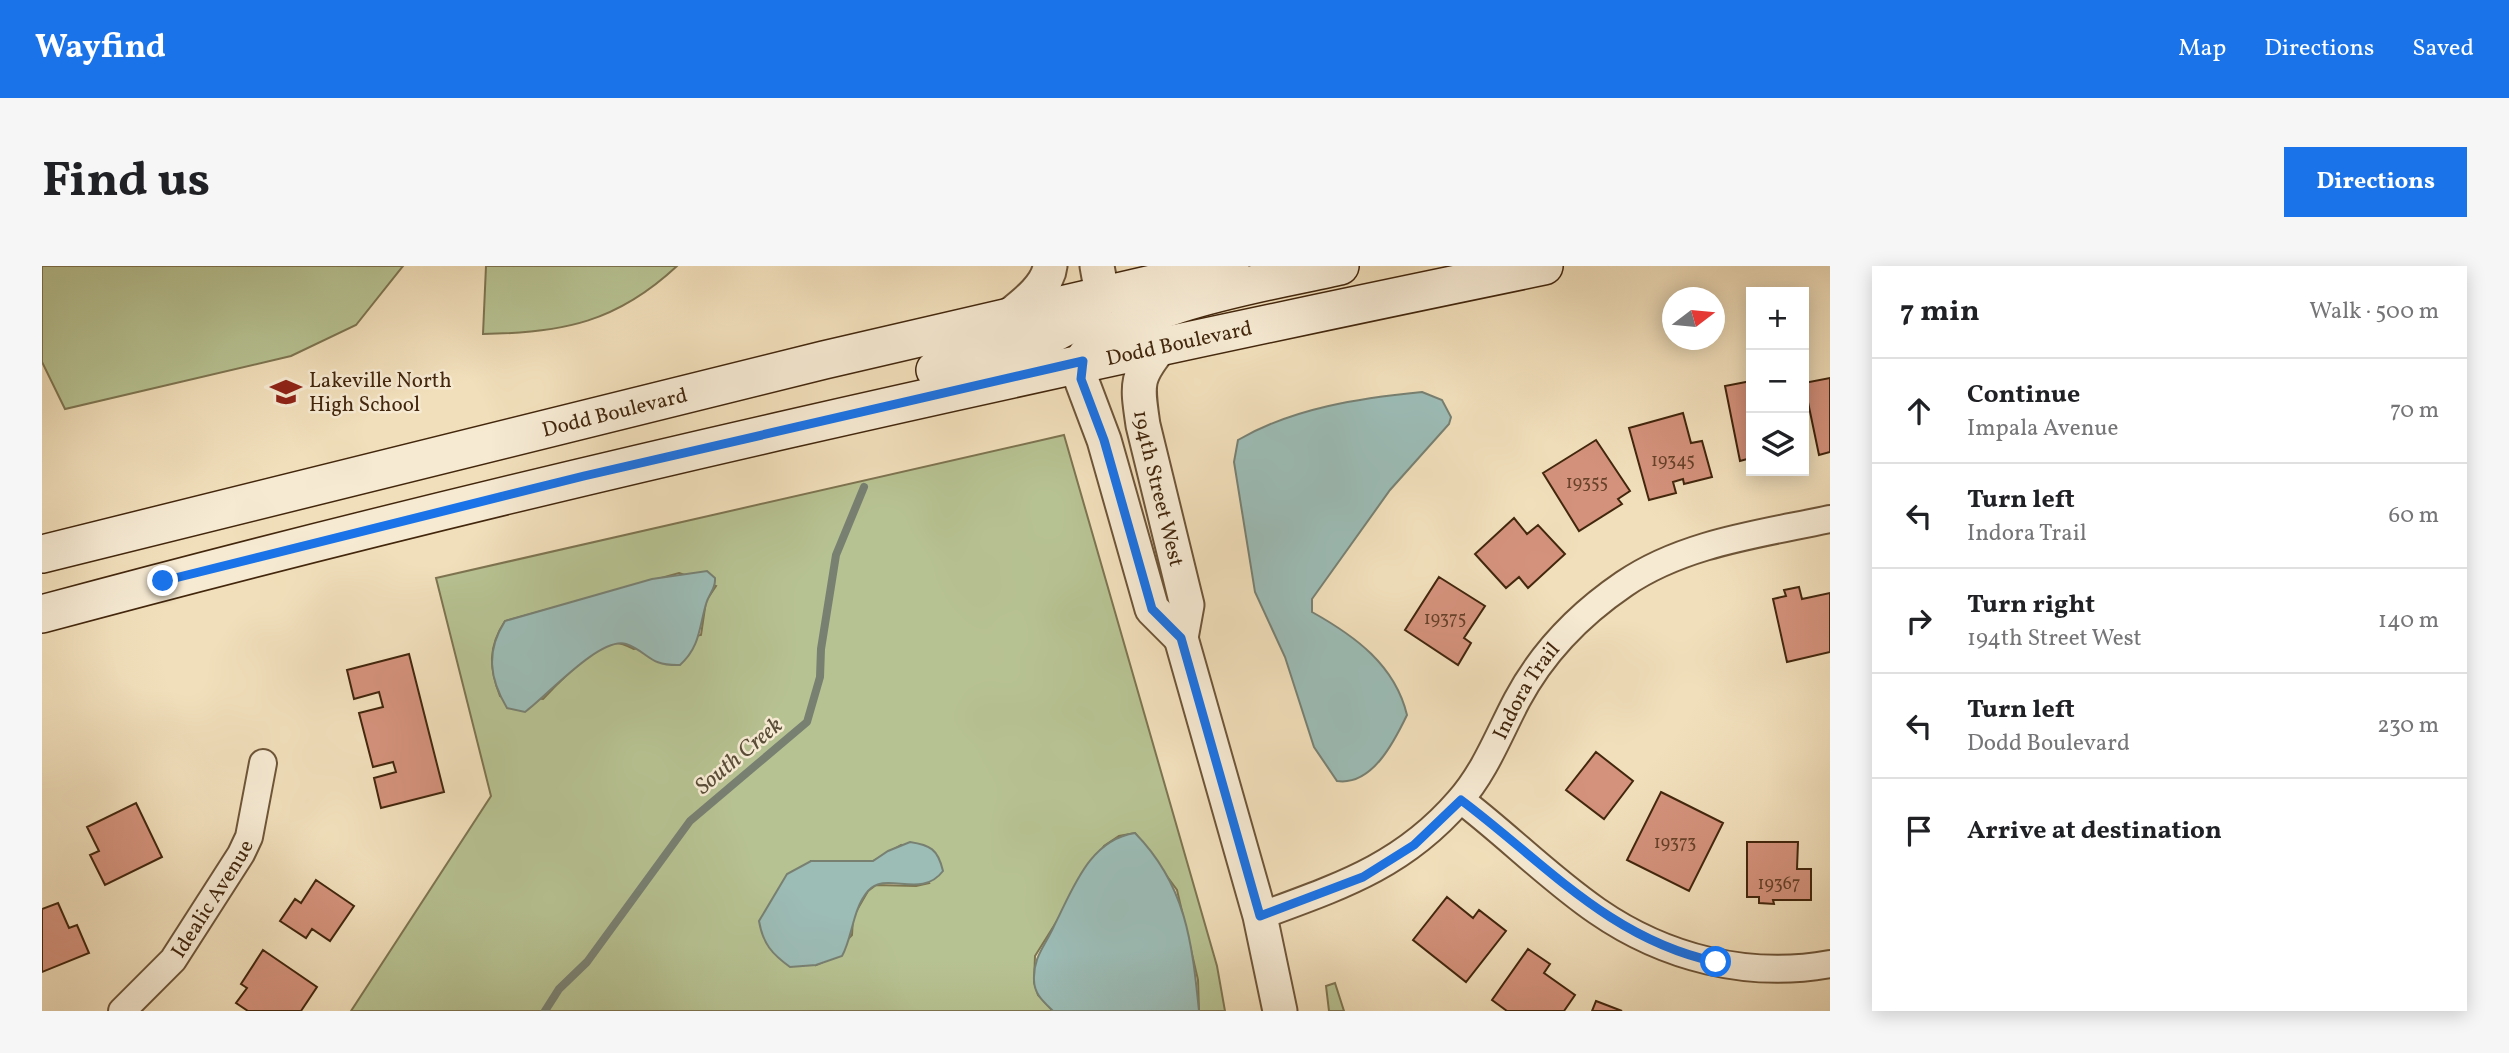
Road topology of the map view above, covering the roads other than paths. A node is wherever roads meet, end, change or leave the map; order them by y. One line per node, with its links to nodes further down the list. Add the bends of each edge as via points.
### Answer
1 (1050, 266): 6 (street, via 1030,298)
2 (1230, 266): 5 (main road, Dodd Boulevard)
3 (1340, 266): 8 (main road, via 1174,306 1113,330 1095,343)
4 (1544, 266): 7 (main road, Dodd Boulevard)
5 (1100, 280): 6 (main road, Dodd Boulevard); 9 (main road, via 1087,313 1063,329 996,354 637,441)
6 (1009, 316): 11 (main road, Dodd Boulevard)
7 (1162, 345): 8 (main road, Dodd Boulevard); 13 (street, 194th Street West, via 1141,370 1138,395 1187,605)
8 (1083, 361): 9 (main road, Dodd Boulevard); 13 (street, 194th Street West, via 1081,379 1104,440 1152,609)
9 (584, 476): 12 (main road, Dodd Boulevard)
10 (1830, 519): 15 (street, Indora Trail, via 1707,546 1651,568 1602,600 1532,673)
11 (42, 554)
12 (42, 614)
13 (1181, 638): 16 (street, 194th Street West)
14 (263, 763): 18 (street, Idealic Avenue, via 241,854 173,960)
15 (1461, 800): 16 (street, Indora Trail, via 1414,845 1363,877); 17 (street, via 1598,912 1649,940 1699,959 1742,968)
16 (1260, 916): 19 (street, 194th Street West)
17 (1830, 964)
18 (122, 1011)
19 (1280, 1011)

